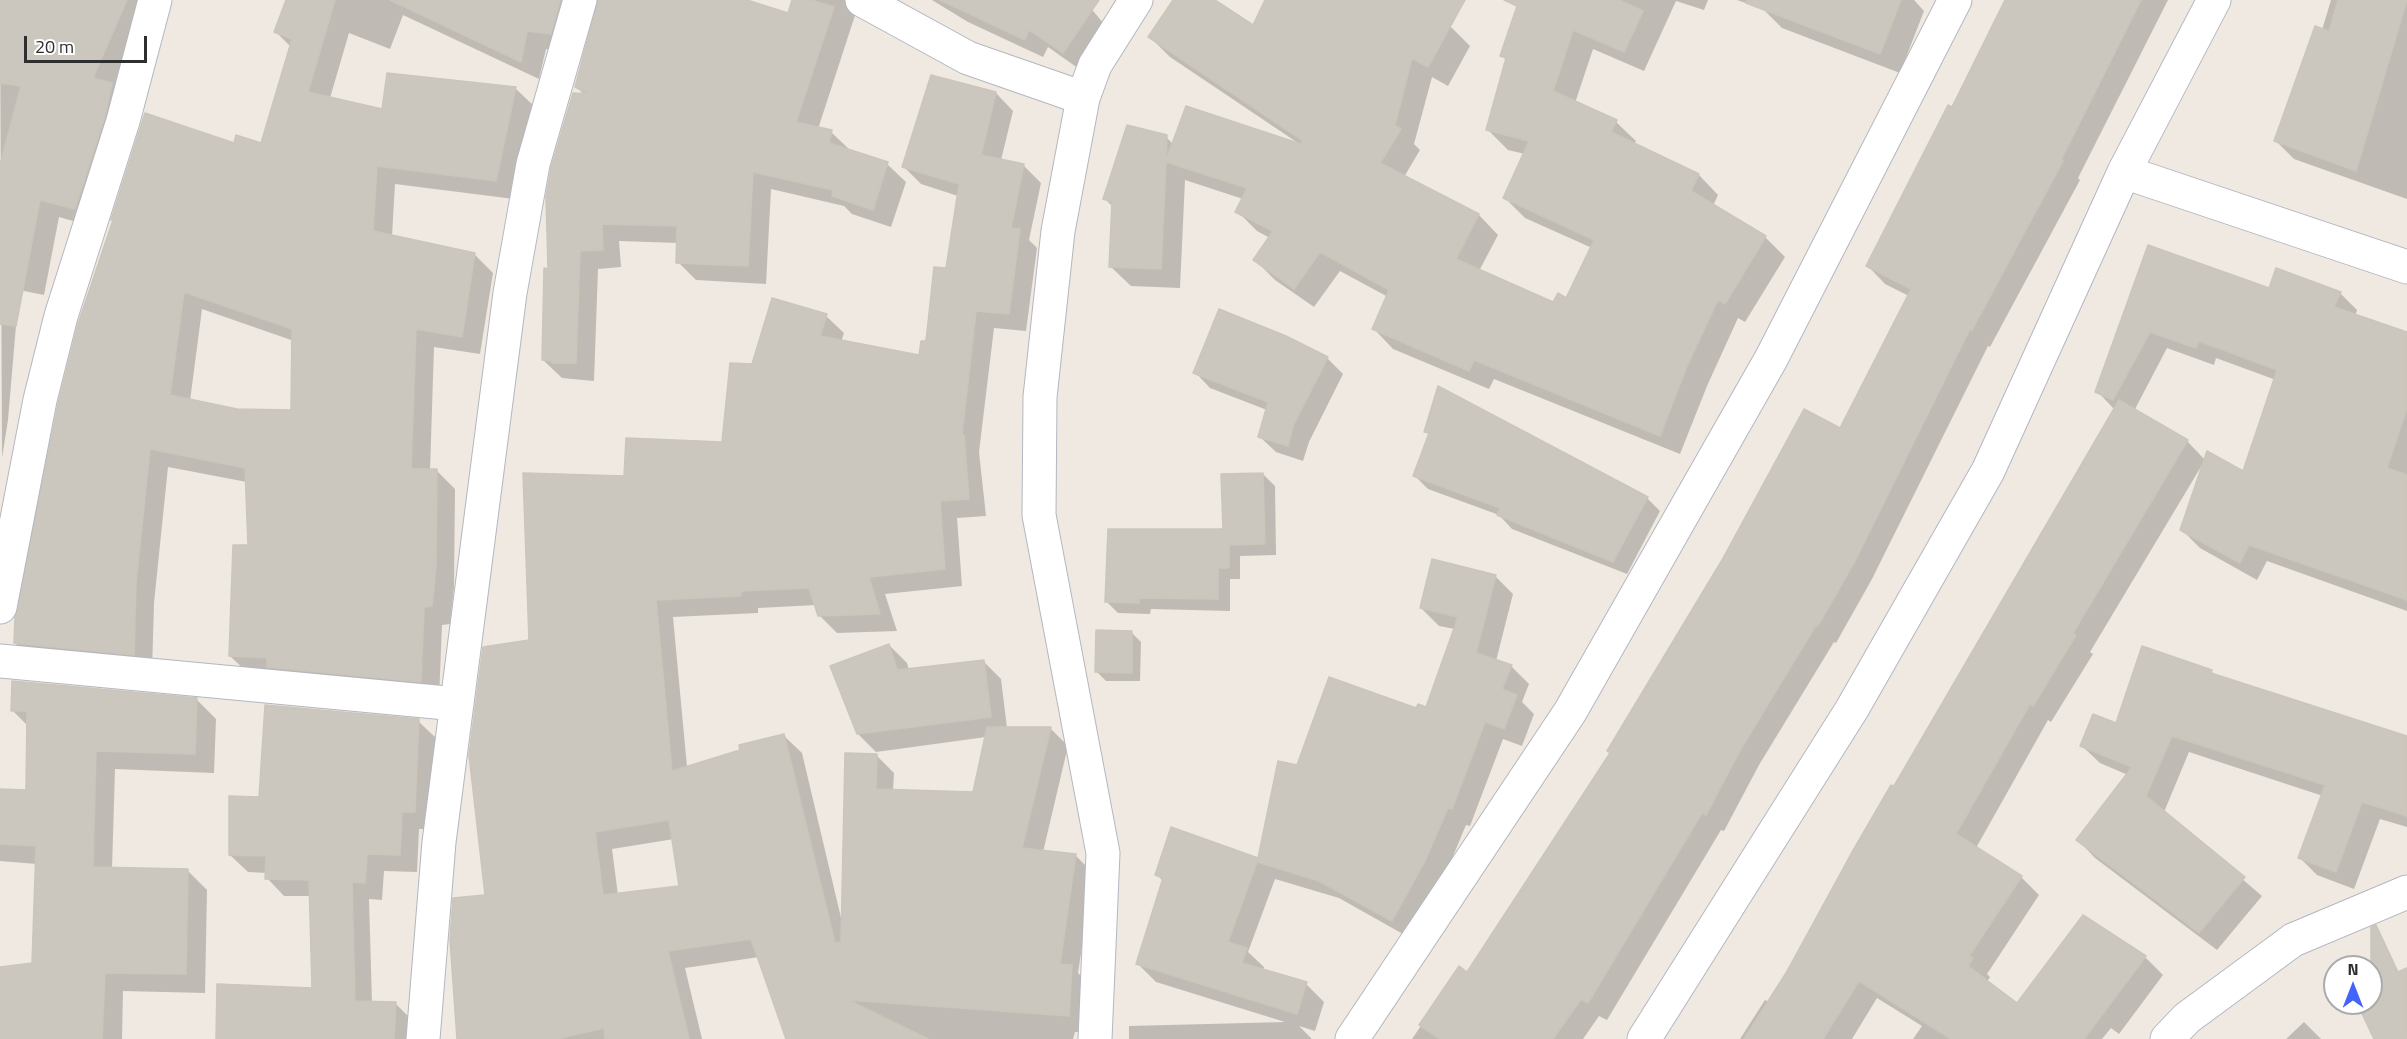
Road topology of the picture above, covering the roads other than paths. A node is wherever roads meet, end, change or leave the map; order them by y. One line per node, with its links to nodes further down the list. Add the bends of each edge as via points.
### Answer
1 (155, 0): 10 (street, via 126,110 58,326)
2 (580, 0): 12 (street, via 534,164 510,293)
3 (862, 0): 7 (street, via 968,58)
4 (1136, 0): 7 (street, via 1095,65)
5 (1955, 0): 16 (street, via 1772,359 1570,712)
6 (2214, 0): 8 (street)
7 (1083, 98): 15 (street, via 1050,291 1040,397 1040,515 1103,853)
8 (2124, 172): 9 (street); 17 (street, via 1988,471 1852,709)
9 (2407, 267)
10 (0, 608)
11 (0, 661): 12 (street)
12 (457, 704): 14 (street, via 439,842)
13 (2407, 892): 18 (street, via 2293,940 2187,1018)
14 (423, 1039)
15 (1095, 1039)
16 (1352, 1039)
17 (1644, 1039)
18 (2167, 1039)

